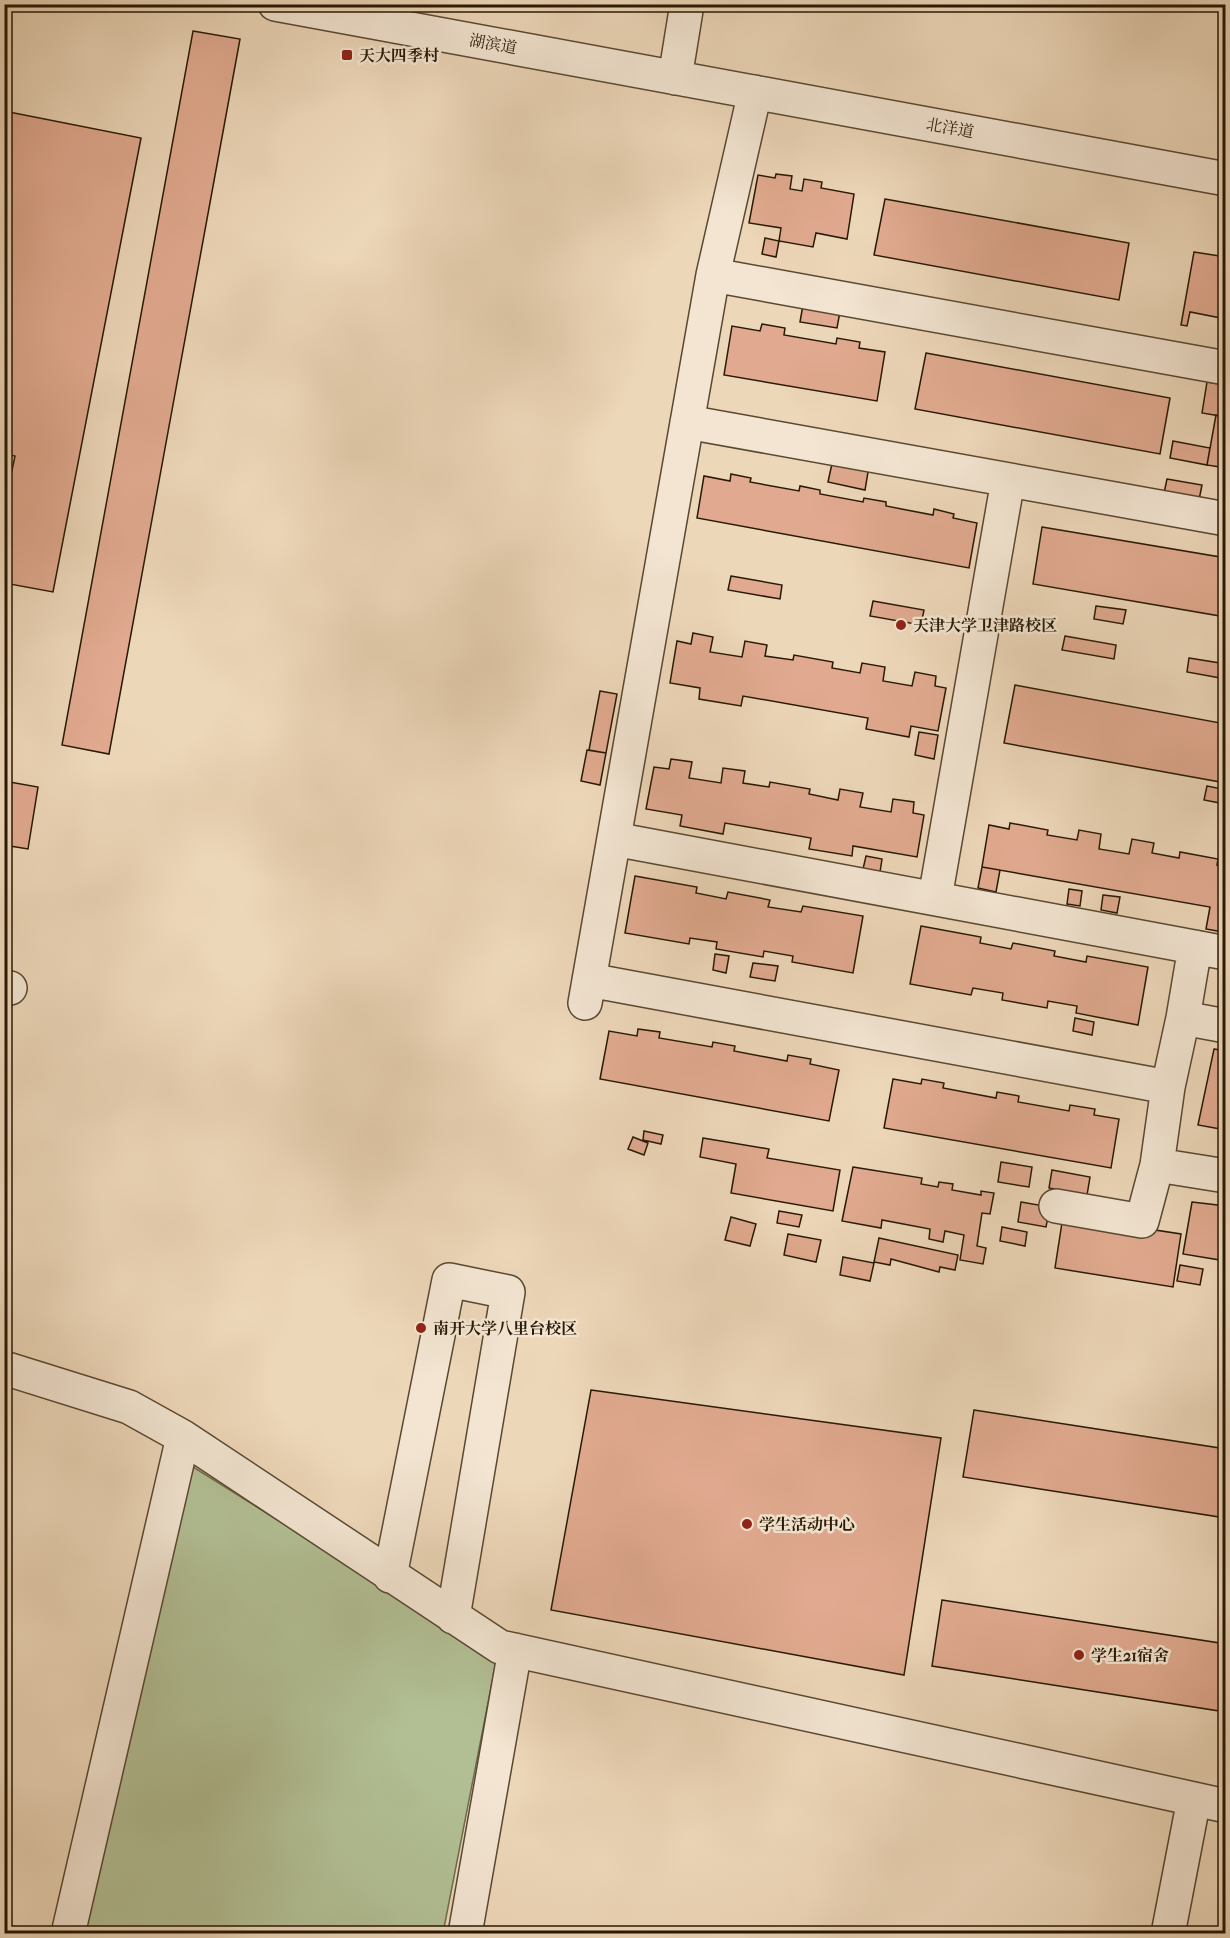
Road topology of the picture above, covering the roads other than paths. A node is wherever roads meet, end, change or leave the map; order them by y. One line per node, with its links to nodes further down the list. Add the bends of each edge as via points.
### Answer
1 (275, 4): 3 (street, 湖滨道)
2 (687, 4): 3 (street)
3 (675, 78): 4 (street, 北洋道)
4 (755, 92): 5 (street, 北洋道); 6 (street)
5 (1226, 179)
6 (713, 275): 7 (street); 8 (street)
7 (1226, 368)
8 (687, 422): 9 (street); 11 (street)
9 (1008, 480): 10 (street); 12 (street)
10 (1226, 519)
11 (614, 839): 12 (street); 16 (street, via 587,992)
12 (935, 898): 13 (street)
13 (1210, 950): 14 (street)
14 (1183, 1018): 15 (street); 16 (street)
15 (1226, 1026)
16 (1168, 1087): 17 (street)
17 (1157, 1165): 18 (street); 19 (street, via 1142,1221)
18 (1226, 1176)
19 (1056, 1206)
20 (4, 1368): 21 (street, via 129,1407)
21 (183, 1437): 22 (street); 27 (street)
22 (390, 1576): 23 (street); 23 (street, via 448,1280 508,1292)
23 (453, 1617): 24 (street, via 500,1647)
24 (515, 1650): 25 (street); 28 (street)
25 (1194, 1799): 26 (street); 29 (street)
26 (1226, 1806)
27 (68, 1934)
28 (465, 1934)
29 (1168, 1934)

